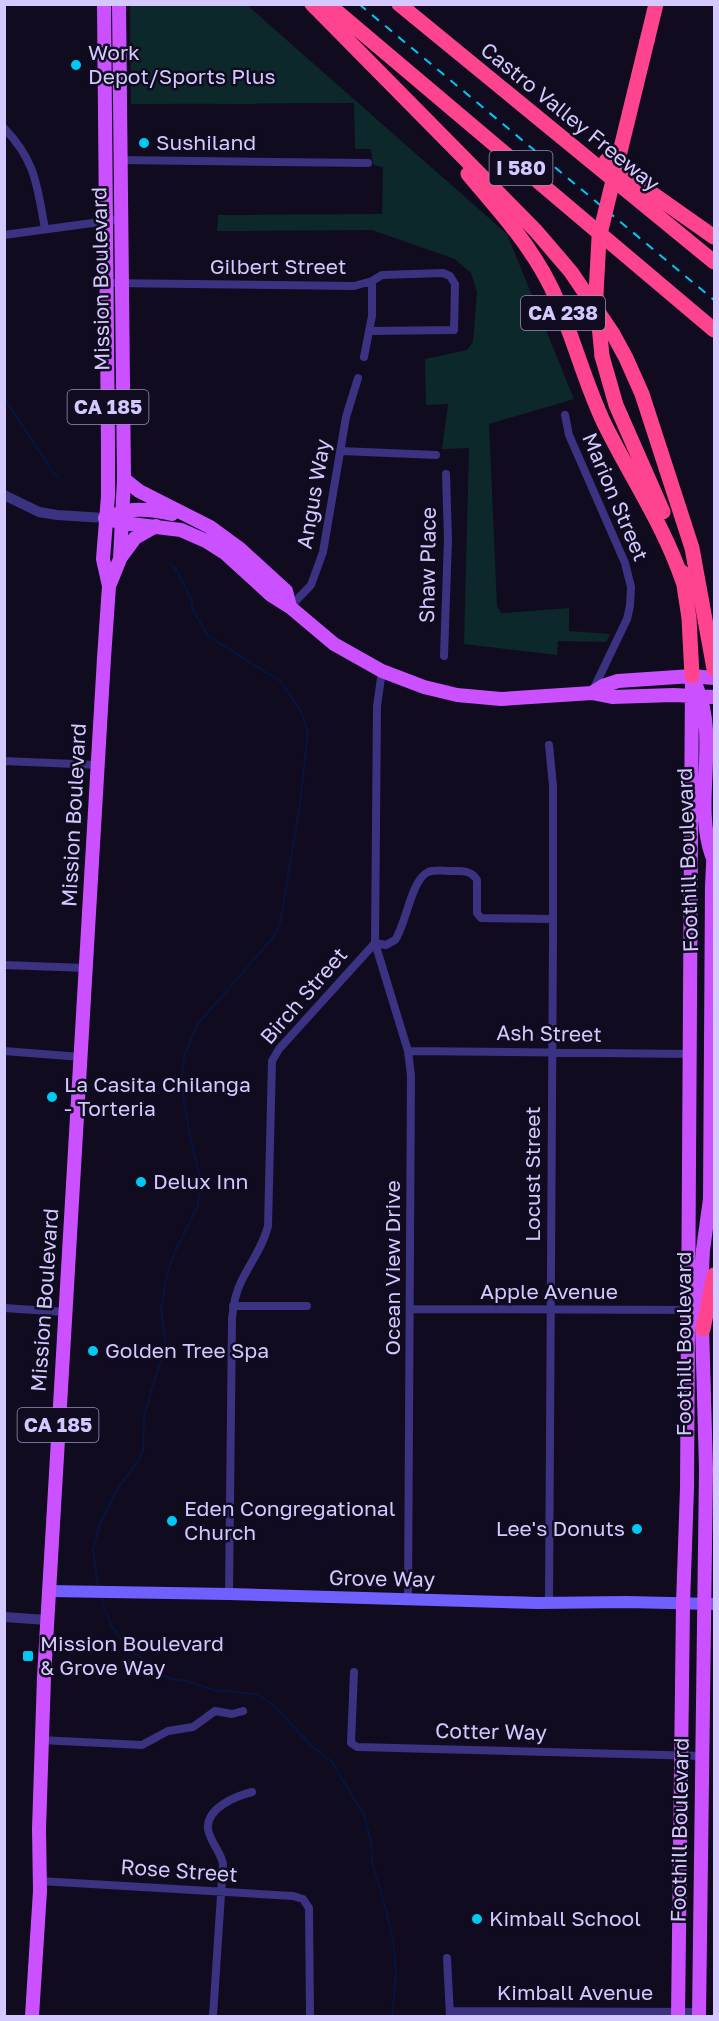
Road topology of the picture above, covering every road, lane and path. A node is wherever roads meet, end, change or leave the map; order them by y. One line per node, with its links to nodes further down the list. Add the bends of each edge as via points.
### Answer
1 (104, 4): 10 (main road, Mission Boulevard / CA 185)
2 (119, 4): 11 (main road, Mission Boulevard / CA 185)
3 (312, 4): 7 (highway, CA 238)
4 (328, 4): 22 (highway, I 580)
5 (399, 4): 8 (highway, Castro Valley Freeway)
6 (656, 4): 27 (highway, bridge, via 599,238 596,294 602,356)
7 (385, 78): 38 (highway, CA 238, via 510,224 542,269 562,310 596,405 661,529); 40 (highway, via 542,238 608,326 634,375 663,453 694,557)
8 (500, 87): 17 (highway); 18 (highway, Castro Valley Freeway)
9 (4, 128): 15 (street, via 34,169)
10 (105, 160): 11 (street); 14 (main road, Mission Boulevard / CA 185)
11 (121, 160): 12 (street); 13 (main road, Mission Boulevard / CA 185)
12 (368, 163)
13 (122, 219): 14 (street); 21 (main road, Mission Boulevard / CA 185)
14 (106, 220): 15 (street); 20 (main road, Mission Boulevard / CA 185)
15 (45, 229): 16 (street)
16 (4, 235)
17 (714, 237)
18 (714, 262)
19 (372, 281): 21 (street, Gilbert Street, via 354,286); 23 (street, Gilbert Street); 23 (street, via 392,273 450,276 455,284 454,330)
20 (106, 283): 21 (street, Gilbert Street); 35 (main road, Mission Boulevard / CA 185)
21 (122, 284): 31 (main road, Mission Boulevard / CA 185)
22 (714, 330)
23 (369, 331): 24 (street, Gilbert Street)
24 (364, 357)
25 (358, 378): 28 (street, Angus Way)
26 (565, 415): 47 (street, Marion Street, via 569,435 625,563 631,587 624,626)
27 (627, 430): 38 (highway, via 672,533); 40 (highway, via 641,447 664,496)
28 (341, 451): 29 (street); 41 (street, Angus Way, via 316,576)
29 (436, 454)
30 (446, 474): 42 (street, Shaw Place)
31 (124, 479): 33 (main road, via 138,491); 34 (main road, Mission Boulevard / CA 185)
32 (4, 495): 35 (street, via 39,512)
33 (186, 516): 34 (main road, via 159,511); 41 (main road, via 210,527 240,549 286,591)
34 (123, 517): 35 (main road); 36 (main road); 37 (main road, Mission Boulevard / CA 185)
35 (105, 518): 39 (main road, Mission Boulevard / CA 185, via 103,559)
36 (156, 526): 37 (main road, via 130,543); 41 (main road, via 181,530 212,544)
37 (120, 559): 39 (main road, Mission Boulevard / CA 185)
38 (683, 582): 45 (highway, CA 238)
39 (109, 586): 51 (main road, Mission Boulevard / CA 185)
40 (700, 594): 43 (highway)
41 (290, 607): 44 (main road, via 334,644)
42 (444, 656)
43 (714, 669)
44 (382, 671): 47 (main road, via 424,687 479,698); 55 (street, Birch Street, via 377,706)
45 (692, 676): 46 (main road); 47 (main road, via 618,681); 48 (main road, CA 238)
46 (714, 678)
47 (592, 693): 48 (main road, via 612,697)
48 (702, 696): 53 (main road, Foothill Boulevard, via 707,722 705,830); 61 (main road, Foothill Boulevard / CA 238)
49 (549, 745): 54 (street, Locust Street, via 553,786)
50 (4, 760): 51 (street)
51 (98, 765): 57 (main road, Mission Boulevard / CA 185)
52 (714, 843): 53 (main road)
53 (713, 860): 72 (main road, Foothill Boulevard, via 710,1198 702,1265)
54 (553, 919): 55 (street, via 481,918 477,913 475,876 468,871 434,871 424,874 418,882 394,940 386,945); 60 (street, Locust Street)
55 (375, 943): 59 (street, Ocean View Drive); 65 (street, Birch Street, via 279,1048 272,1061 268,1226)
56 (4, 965): 57 (street)
57 (86, 968): 62 (main road, Mission Boulevard / CA 185)
58 (4, 1051): 62 (street)
59 (408, 1051): 60 (street, Ash Street); 68 (street, Ocean View Drive)
60 (551, 1052): 61 (street, Ash Street); 69 (street, Locust Street)
61 (689, 1054): 70 (main road, Foothill Boulevard / CA 238)
62 (81, 1056): 71 (main road, Mission Boulevard / CA 185)
63 (714, 1275): 72 (highway)
64 (714, 1295): 72 (highway)
65 (233, 1306): 66 (street); 74 (street, Birch Street)
66 (307, 1306)
67 (4, 1308): 71 (street)
68 (410, 1309): 69 (street, Apple Avenue); 75 (street, Ocean View Drive)
69 (551, 1310): 70 (street, Apple Avenue); 76 (street, Locust Street)
70 (687, 1310): 77 (main road, Foothill Boulevard)
71 (64, 1312): 73 (main road, Mission Boulevard / CA 185)
72 (709, 1323): 78 (main road, Foothill Boulevard)
73 (49, 1591): 74 (main road, Grove Way); 80 (main road, Mission Boulevard / CA 185)
74 (229, 1594): 75 (main road, Grove Way)
75 (408, 1598): 76 (main road, Grove Way)
76 (549, 1603): 77 (main road, Grove Way)
77 (683, 1604): 78 (main road, Grove Way); 84 (main road, Foothill Boulevard)
78 (709, 1604): 85 (main road, Foothill Boulevard)
79 (4, 1617): 80 (street)
80 (47, 1620): 83 (main road, Mission Boulevard / CA 185)
81 (354, 1672): 84 (street, Cotter Way, via 351,1743 357,1747)
82 (243, 1710): 83 (street, via 231,1714 214,1711 193,1726 174,1729 142,1745)
83 (40, 1740): 87 (main road, Mission Boulevard / CA 185)
84 (681, 1755): 85 (street, Cotter Way); 91 (main road, Foothill Boulevard)
85 (702, 1756): 92 (main road, Foothill Boulevard)
86 (252, 1792): 88 (street, via 234,1796 209,1819 208,1829 223,1864)
87 (40, 1881): 88 (street, Rose Street); 93 (main road, Mission Boulevard / CA 185)
88 (220, 1891): 94 (street); 95 (street, Rose Street, via 298,1897 306,1902)
89 (447, 1959): 90 (street)
90 (450, 2014): 91 (street, Kimball Avenue)
91 (678, 2014): 92 (street, Kimball Avenue)
92 (699, 2014)
93 (32, 2016)
94 (213, 2016)
95 (310, 2016)

